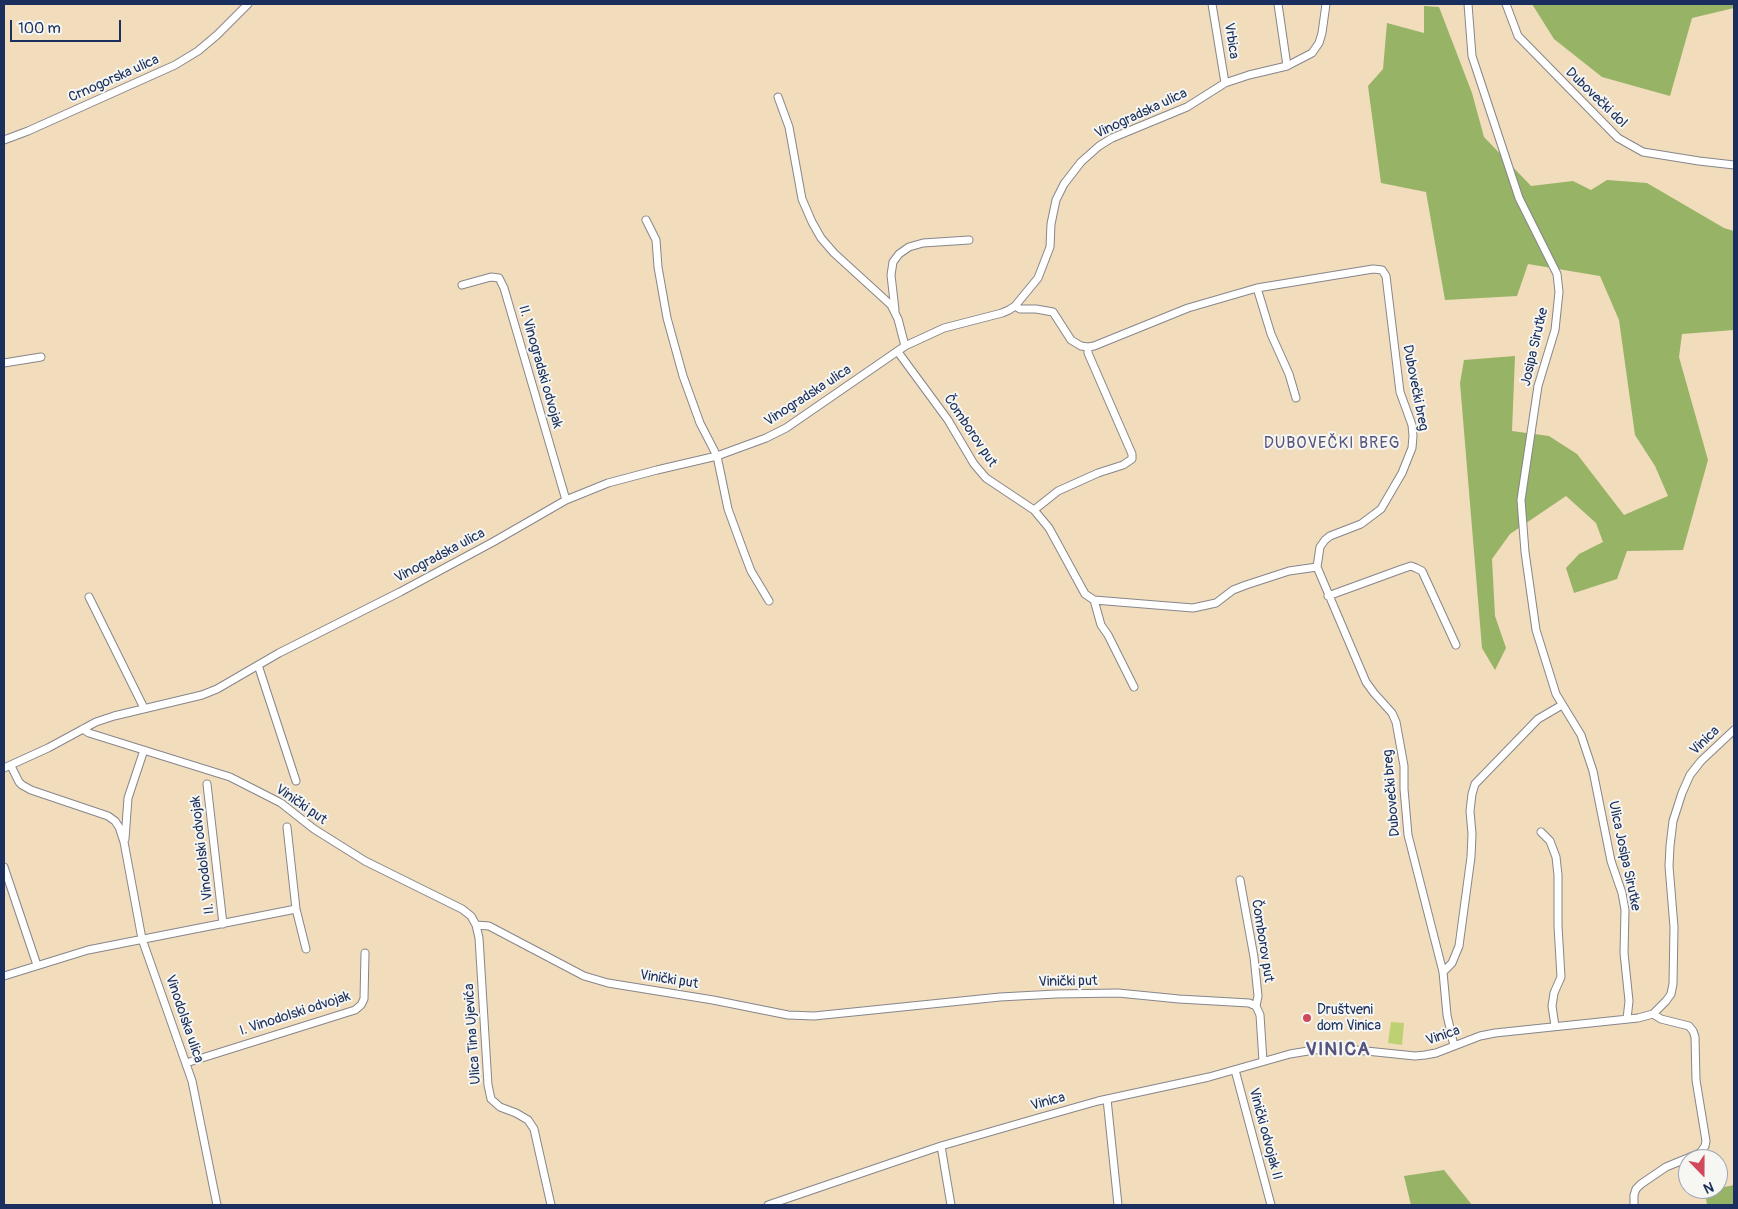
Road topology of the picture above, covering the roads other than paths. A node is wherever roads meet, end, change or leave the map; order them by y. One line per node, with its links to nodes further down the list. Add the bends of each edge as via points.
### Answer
1 (248, 4): 10 (street, Crnogorska ulica, via 198,51 175,65)
2 (1212, 4): 8 (street, Vrbica)
3 (1278, 4): 7 (street)
4 (1326, 4): 7 (street, Vinogradska ulica, via 1319,43 1312,53)
5 (1468, 4): 35 (street, Josipa Sirutke, via 1472,56 1519,198 1557,274 1560,292 1555,330 1538,386 1521,500 1536,630)
6 (1506, 4): 11 (street, Dubovečki dol, via 1518,36 1618,138 1643,152)
7 (1287, 66): 8 (street, Vinogradska ulica)
8 (1225, 83): 16 (street, Vinogradska ulica, via 1187,107 1112,138 1081,162 1056,200 1050,247 1038,278)
9 (778, 97): 17 (street, via 790,127 802,199 821,238)
10 (4, 140)
11 (1734, 165)
12 (646, 220): 24 (street, via 656,240 667,318 683,376 700,423)
13 (969, 240): 17 (street, via 923,243 899,254 891,276)
14 (462, 285): 25 (street, II. Vinogradski odvojak, via 491,277 499,278 504,288)
15 (1257, 288): 19 (street, Dubovečki breg, via 1188,308); 23 (street); 27 (street, Dubovečki breg, via 1373,269 1382,270 1386,276 1400,392 1412,425 1412,448 1381,509 1361,524 1324,540)
16 (1015, 306): 18 (street, Vinogradska ulica, via 1002,313 944,328); 19 (street, via 1052,312 1071,340)
17 (895, 311): 18 (street)
18 (905, 346): 20 (street, Vinogradska ulica)
19 (1088, 347): 26 (street, via 1132,460 1058,491)
20 (898, 352): 24 (street, Vinogradska ulica, via 786,428); 26 (street, Čomborov put, via 986,478)
21 (41, 357): 22 (street)
22 (4, 363)
23 (1296, 398)
24 (717, 456): 25 (street, Vinogradska ulica, via 608,483); 31 (street, via 731,517 751,571)
25 (566, 500): 33 (street, Vinogradska ulica, via 400,592)
26 (1034, 510): 30 (street, Čomborov put, via 1049,528 1085,594)
27 (1317, 566): 28 (street, Dubovečki breg); 30 (street, via 1246,584 1216,603 1193,608)
28 (1328, 596): 32 (street, via 1411,566 1422,571); 55 (street, Dubovečki breg, via 1366,682 1396,722 1404,766 1408,835)
29 (89, 597): 36 (street)
30 (1094, 600): 34 (street, Čomborov put, via 1101,625)
31 (769, 601)
32 (1456, 645)
33 (258, 665): 36 (street, Vinogradska ulica, via 202,695); 41 (street)
34 (1134, 687)
35 (1562, 705): 55 (street, via 1538,718 1475,784 1470,811 1471,858 1459,946 1452,963); 59 (street, Ulica Josipa Sirutke, via 1581,736 1593,771 1611,862 1622,893 1629,1000)
36 (144, 708): 37 (street, Vinogradska ulica)
37 (83, 729): 39 (street, Vinički put); 40 (street, Vinogradska ulica)
38 (1734, 730): 58 (street, Vinica, via 1690,775 1673,821 1669,866 1674,927 1673,984 1671,994)
39 (144, 750): 45 (street, Vinodolska ulica, via 128,798); 50 (street, Vinički put, via 230,778 269,796 339,846 462,909)
40 (7, 767): 45 (street, Vinodolska ulica, via 19,782 31,790 108,816 115,821)
41 (296, 781)
42 (207, 784): 49 (street, II. Vinodolski odvojak)
43 (287, 827): 48 (street)
44 (1541, 832): 60 (street, via 1550,841 1558,875 1561,977 1552,1006)
45 (124, 842): 51 (street, Vinodolska ulica)
46 (4, 867): 54 (street)
47 (1240, 880): 57 (street, Čomborov put, via 1254,956)
48 (296, 908): 49 (street, II. Vinodolski odvojak); 52 (street)
49 (223, 924): 51 (street, II. Vinodolski odvojak)
50 (476, 925): 57 (street, Vinički put, via 489,926 584,976 608,983 788,1015 814,1016 1056,994 1118,993); 68 (street, Ulica Tina Ujevića, via 491,1099 500,1107 528,1120 534,1128)
51 (142, 939): 54 (street, II. Vinodolski odvojak); 63 (street, Vinodolska ulica)
52 (306, 949)
53 (365, 953): 63 (street, I. Vinodolski odvojak, via 361,1006)
54 (37, 965): 56 (street, II. Vinodolski odvojak)
55 (1443, 972): 61 (street, Dubovečki breg)
56 (4, 976)
57 (1256, 1006): 62 (street, via 1260,1015)
58 (1653, 1014): 59 (street, Vinica); 73 (street, via 1689,1026 1693,1031 1696,1080 1706,1141 1700,1153 1666,1167 1641,1184 1634,1195)
59 (1627, 1019): 60 (street, Vinica)
60 (1555, 1026): 61 (street, Vinica, via 1480,1036)
61 (1454, 1046): 62 (street, Vinica, via 1415,1056 1328,1048)
62 (1263, 1061): 64 (street, Vinica)
63 (186, 1062): 67 (street, Vinodolska ulica)
64 (1235, 1070): 65 (street, Vinica); 72 (street, Vinički odvojak II)
65 (1107, 1099): 66 (street, Vinica); 71 (street)
66 (941, 1146): 69 (street, Vinica); 70 (street)
67 (218, 1205)
68 (551, 1205)
69 (768, 1205)
70 (950, 1205)
71 (1118, 1205)
72 (1271, 1205)
73 (1634, 1205)

